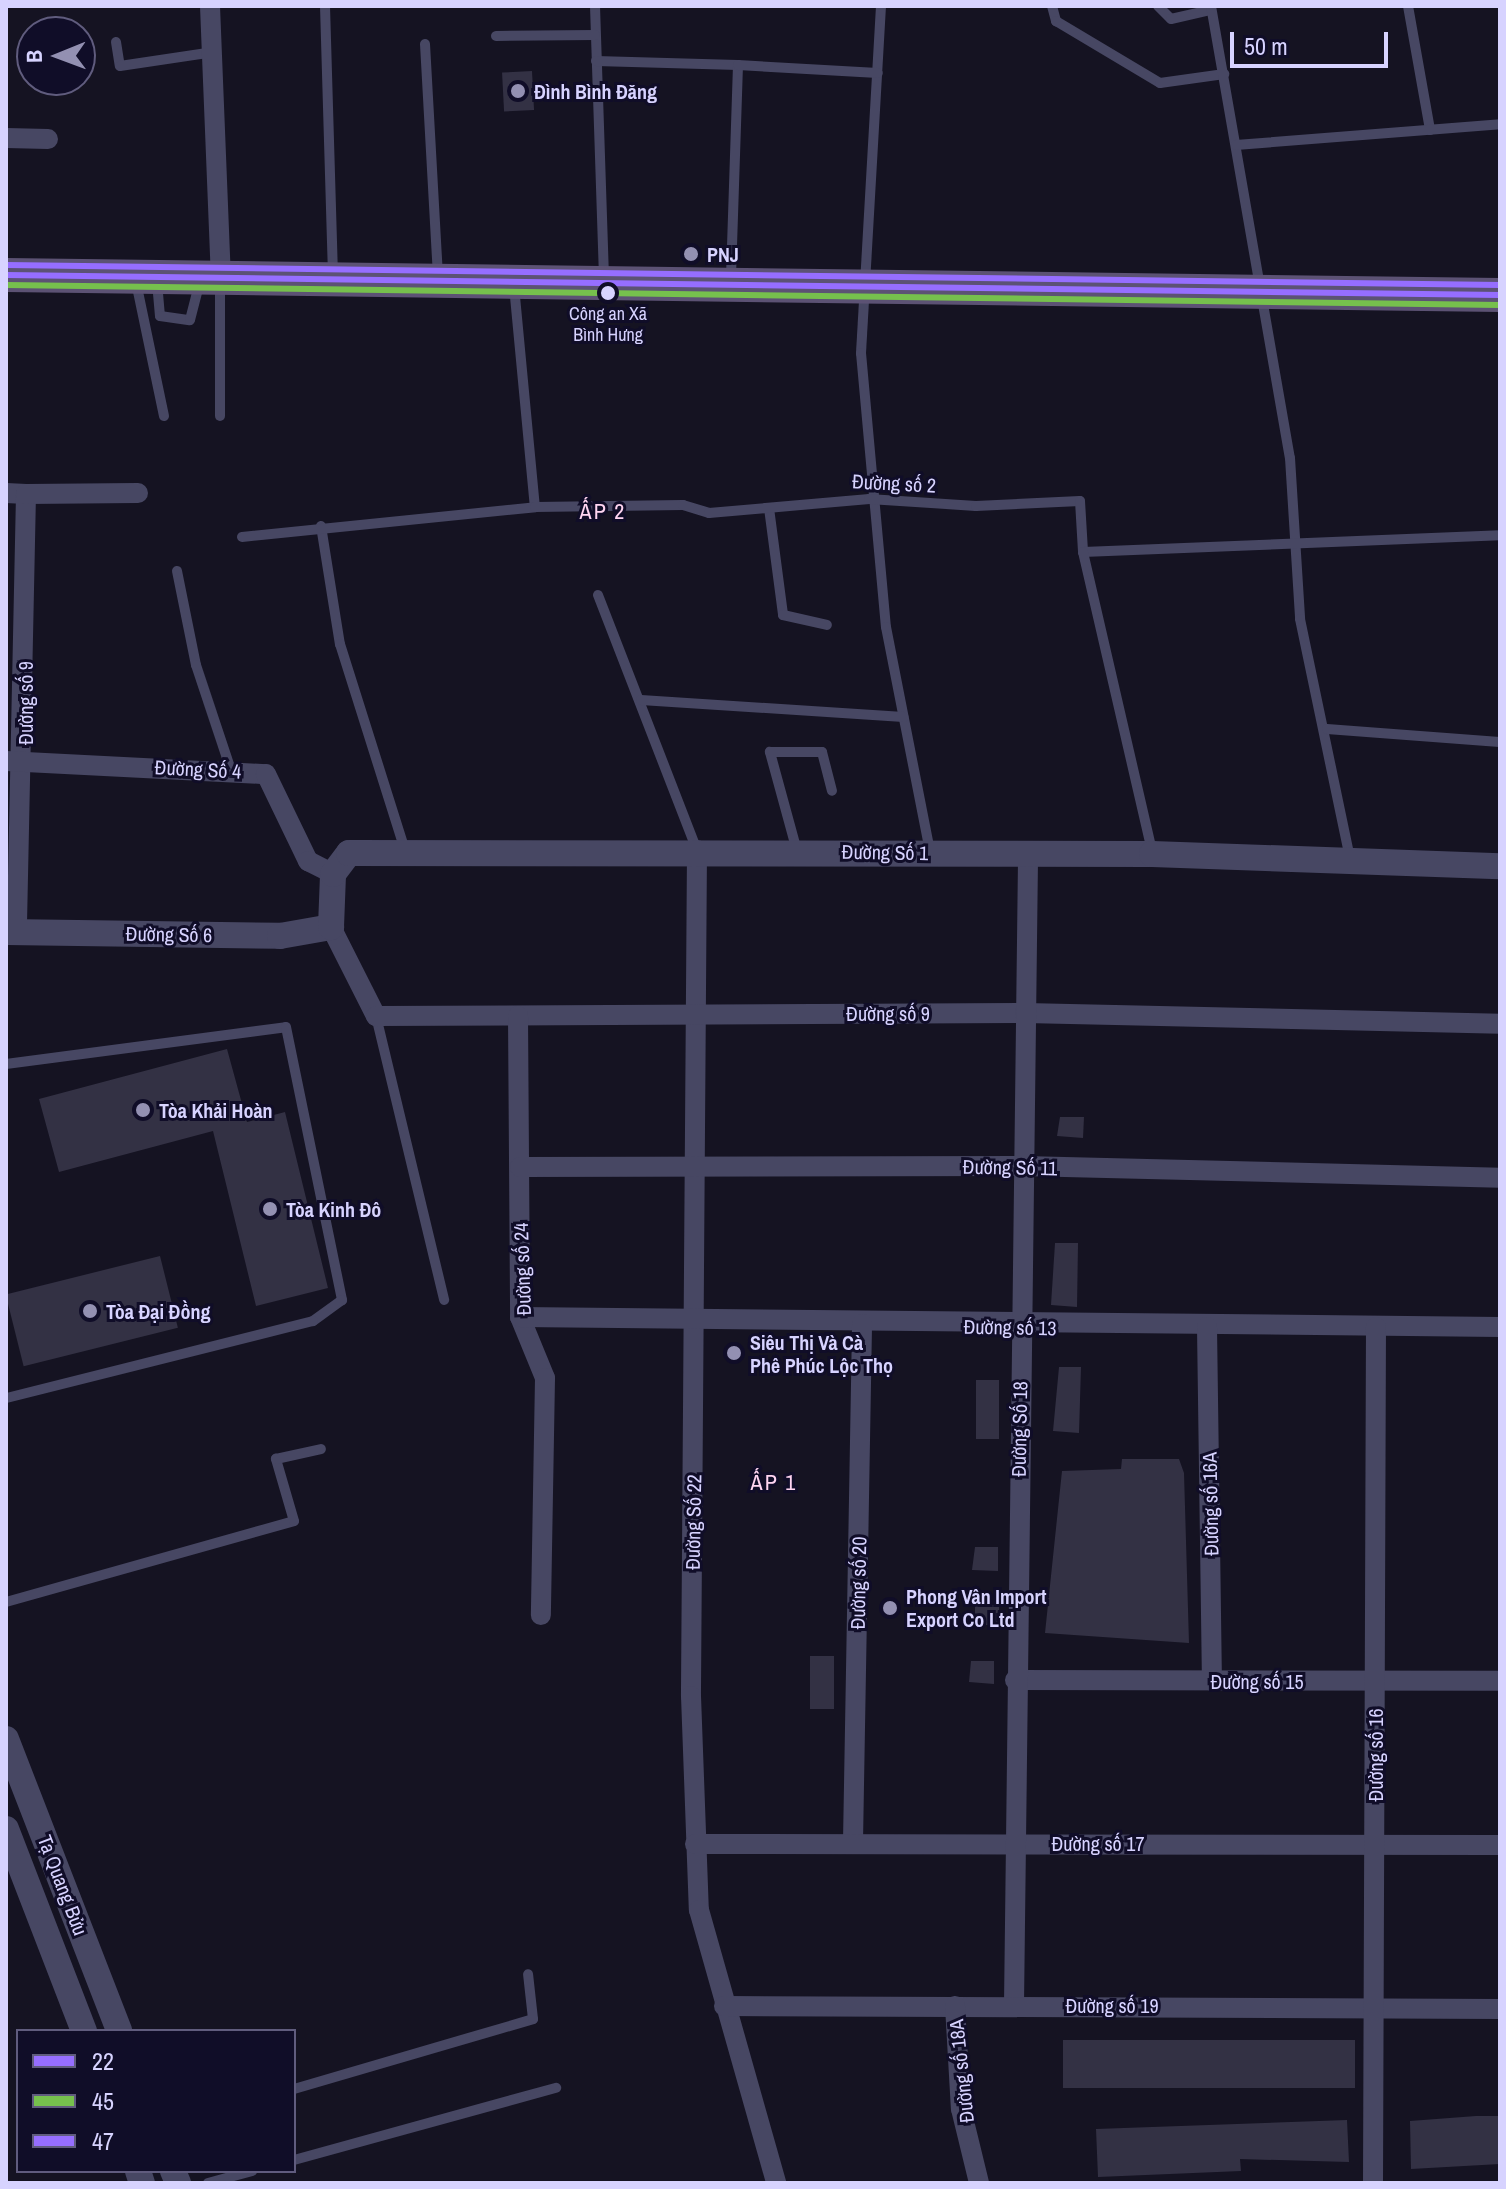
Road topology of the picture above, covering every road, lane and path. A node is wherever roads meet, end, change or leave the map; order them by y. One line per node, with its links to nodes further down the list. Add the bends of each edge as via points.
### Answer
1 (210, 6): 13 (street)
2 (325, 6): 26 (lane)
3 (595, 6): 9 (lane)
4 (881, 6): 16 (lane)
5 (1052, 6): 17 (lane, via 1056,21 1160,83)
6 (1158, 6): 8 (lane, via 1171,19)
7 (1408, 6): 19 (lane)
8 (1211, 8): 17 (lane)
9 (595, 35): 10 (lane); 14 (lane)
10 (496, 36)
11 (116, 42): 13 (lane, via 120,66)
12 (425, 44): 27 (lane)
13 (207, 53): 25 (street)
14 (596, 61): 15 (lane); 29 (lane)
15 (738, 65): 16 (lane); 30 (lane)
16 (878, 73): 31 (lane)
17 (1224, 74): 22 (lane)
18 (1500, 124): 19 (lane)
19 (1430, 130): 22 (lane)
20 (6, 138): 21 (street)
21 (48, 139)
22 (1236, 145): 32 (lane)
23 (6, 275): 24 (main road)
24 (145, 276): 25 (main road); 34 (lane)
25 (211, 276): 26 (main road); 35 (lane)
26 (333, 277): 27 (main road)
27 (438, 281): 28 (main road)
28 (513, 282): 29 (main road); 39 (lane)
29 (604, 283): 30 (main road)
30 (731, 286): 31 (main road)
31 (860, 290): 32 (main road); 38 (lane)
32 (1258, 294): 33 (main road); 44 (lane, via 1290,458)
33 (1500, 295)
34 (164, 416)
35 (220, 416)
36 (16, 493): 37 (street); 53 (street, Đường số 9)
37 (138, 493)
38 (869, 499): 40 (lane, Đường số 2); 45 (lane, Đường số 2, via 976,506 1080,501); 50 (lane)
39 (535, 507): 40 (lane, Đường số 2); 41 (lane, Đường số 2)
40 (769, 508): 48 (lane, via 783,615)
41 (321, 526): 43 (lane, Đường số 2); 56 (lane, via 340,644)
42 (1500, 535): 44 (lane)
43 (242, 537)
44 (1297, 541): 45 (lane); 51 (lane, via 1300,619)
45 (1083, 552): 61 (lane)
46 (177, 571): 54 (lane, via 196,665)
47 (598, 595): 49 (lane)
48 (827, 625)
49 (641, 700): 50 (lane); 57 (lane)
50 (903, 717): 59 (lane)
51 (1327, 729): 52 (lane); 62 (lane)
52 (1500, 742)
53 (16, 761): 54 (street, Đường Số 4); 66 (street, Đường số 9)
54 (231, 770): 64 (street, Đường Số 4, via 266,774 308,861)
55 (832, 791): 58 (lane, via 822,752 770,752)
56 (405, 850): 57 (street, Đường Số 1); 64 (street, Đường Số 1, via 349,853)
57 (697, 850): 58 (street, Đường Số 1); 68 (street, Đường Số 22)
58 (797, 851): 59 (street, Đường Số 1)
59 (930, 852): 60 (street, Đường Số 1)
60 (1028, 853): 61 (street, Đường Số 1); 67 (street, Đường Số 18)
61 (1152, 854): 62 (street, Đường Số 1)
62 (1350, 861): 63 (street, Đường Số 1)
63 (1500, 866)
64 (333, 874): 65 (street)
65 (331, 927): 66 (street, Đường Số 6, via 280,936); 69 (street)
66 (12, 932)
67 (1025, 1013): 68 (street, Đường số 9); 71 (street, Đường số 9); 74 (street, Đường Số 18)
68 (693, 1015): 70 (street, Đường số 9); 73 (street, Đường Số 22)
69 (376, 1016): 70 (street, Đường số 9); 77 (lane)
70 (518, 1016): 75 (street, Đường số 24)
71 (1500, 1024)
72 (6, 1064): 85 (lane, via 286,1027 342,1300 313,1321)
73 (692, 1166): 74 (street, Đường Số 11); 75 (street, Đường Số 11); 79 (street, Đường Số 22)
74 (1023, 1166): 76 (street, Đường Số 11); 81 (street, Đường Số 18)
75 (520, 1167): 78 (street, Đường số 24)
76 (1500, 1178)
77 (444, 1300)
78 (520, 1317): 79 (street, Đường số 13); 88 (street, Đường số 24, via 545,1378)
79 (696, 1320): 80 (street, Đường số 13); 97 (street, Đường Số 22)
80 (862, 1324): 81 (street, Đường số 13); 95 (street, Đường số 20)
81 (1020, 1327): 82 (street, Đường số 13); 89 (street, Đường Số 18)
82 (1207, 1327): 83 (street, Đường số 13); 90 (street, Đường số 16A)
83 (1376, 1327): 84 (street, Đường số 13); 91 (street, Đường số 16)
84 (1500, 1327)
85 (6, 1398)
86 (321, 1449): 87 (lane, via 276,1459 294,1521)
87 (6, 1602)
88 (541, 1615)
89 (1015, 1680): 90 (street, Đường số 15); 96 (street, Đường Số 18)
90 (1212, 1681): 91 (street, Đường số 15)
91 (1375, 1681): 92 (street, Đường số 15); 98 (street, Đường số 16)
92 (1500, 1681)
93 (6, 1739): 100 (street, Tạ Quang Bửu)
94 (6, 1829): 101 (street, Tạ Quang Bửu)
95 (853, 1842): 96 (street, Đường số 17); 97 (street, Đường số 17)
96 (1014, 1842): 98 (street, Đường số 17); 103 (street, Đường Số 18)
97 (695, 1844): 104 (street, Đường Số 22, via 699,1910)
98 (1375, 1844): 99 (street, Đường số 17); 106 (street, Đường số 16)
99 (1500, 1845)
100 (73, 1912): 101 (street); 109 (street, Tạ Quang Bửu)
101 (43, 1925): 108 (street, Tạ Quang Bửu)
102 (528, 1974): 110 (lane, via 533,2019)
103 (1014, 2005): 105 (street, Đường số 19); 106 (street, Đường số 19)
104 (724, 2006): 105 (street, Đường số 19); 115 (street, Đường Số 22)
105 (955, 2006): 116 (street, Đường số 18A, via 961,2109)
106 (1374, 2007): 107 (street, Đường số 19); 117 (street, Đường số 16)
107 (1500, 2009)
108 (83, 2029)
109 (118, 2029)
110 (296, 2088)
111 (556, 2088): 112 (lane)
112 (296, 2159)
113 (245, 2173): 114 (lane)
114 (208, 2183)
115 (776, 2183)
116 (979, 2183)
117 (1373, 2183)

